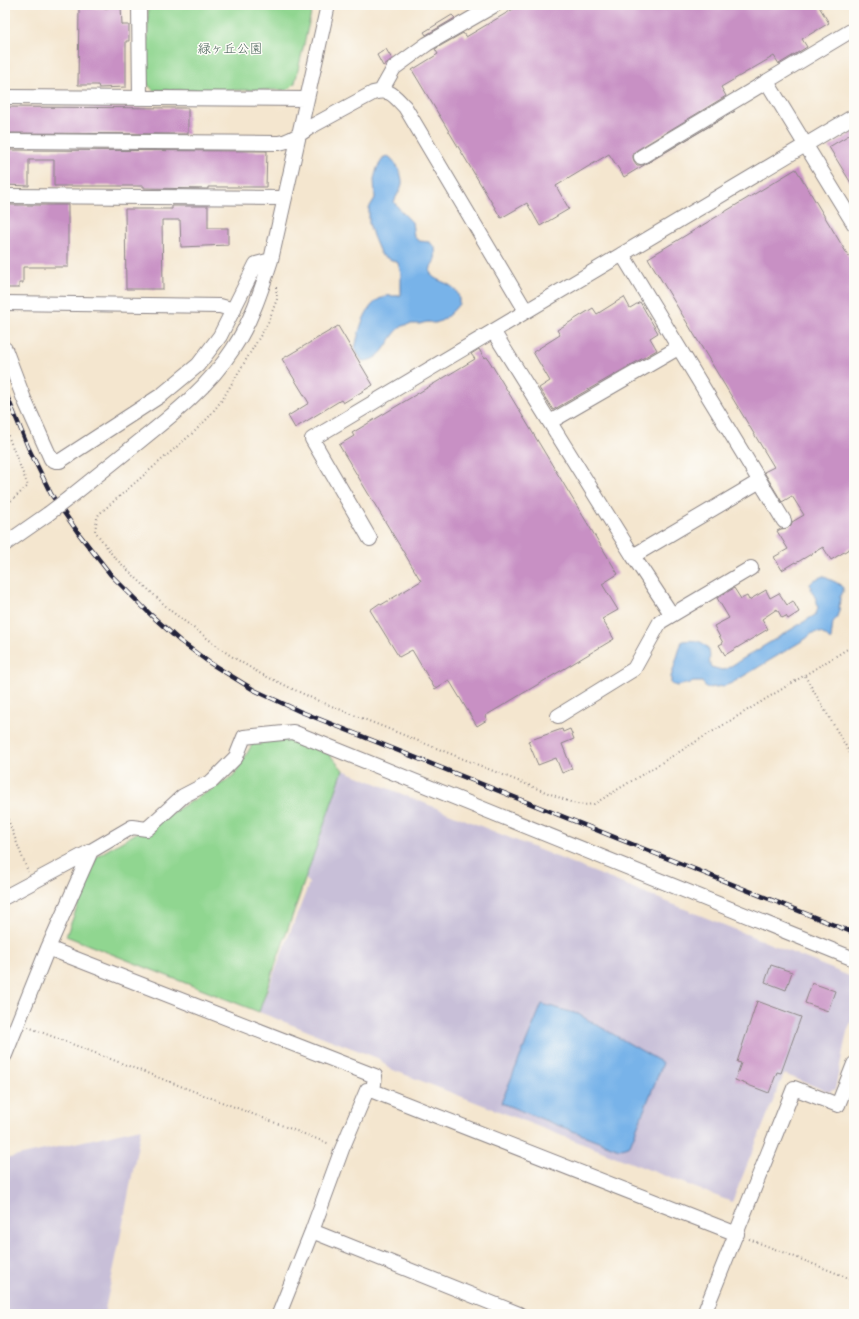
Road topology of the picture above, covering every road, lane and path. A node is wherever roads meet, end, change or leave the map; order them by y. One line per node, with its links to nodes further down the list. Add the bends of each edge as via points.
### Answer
1 (139, 5): 8 (street)
2 (328, 5): 9 (street)
3 (495, 5): 6 (street, via 427,44 394,68)
4 (854, 29): 5 (street)
5 (767, 82): 13 (street); 14 (street)
6 (382, 91): 11 (street, via 312,126); 23 (street, via 390,92 405,107)
7 (5, 97): 8 (street)
8 (140, 98): 9 (street)
9 (306, 98): 11 (street)
10 (854, 116): 13 (street)
11 (298, 136): 12 (street, via 279,143); 16 (street)
12 (5, 141)
13 (806, 145): 17 (street); 18 (street)
14 (640, 157)
15 (5, 196): 16 (street)
16 (285, 198): 19 (street)
17 (854, 224)
18 (622, 254): 23 (street); 25 (street)
19 (271, 260): 22 (street, via 256,264); 33 (street, bridge, via 252,315 234,349 217,372 185,405 69,498)
20 (277, 299): 38 (path, via 268,323 222,400 208,418 99,514 95,531 114,557 170,611 228,654 259,673 314,699 580,805 594,804)
21 (5, 303): 22 (street, via 220,306)
22 (234, 310): 26 (street, via 209,352 182,380 60,461 51,459)
23 (526, 311): 24 (street)
24 (494, 331): 27 (street); 32 (street, via 312,439)
25 (678, 348): 27 (street); 29 (street)
26 (5, 349)
27 (550, 422): 34 (street)
28 (5, 428): 30 (path, via 28,486)
29 (760, 481): 31 (street); 34 (street)
30 (5, 506)
31 (784, 521)
32 (370, 539)
33 (5, 544)
34 (633, 556): 36 (street)
35 (751, 568): 36 (street)
36 (672, 615): 39 (street, via 660,622 634,669)
37 (854, 645): 38 (path)
38 (805, 676): 40 (path)
39 (558, 716)
40 (854, 760)
41 (5, 812): 43 (path)
42 (91, 851): 43 (street); 45 (street); 46 (street, via 132,827 147,829 183,796 212,781 236,756 244,737 293,732)
43 (33, 882): 44 (street)
44 (5, 897)
45 (48, 948): 47 (street); 50 (street, via 375,1076)
46 (854, 959)
47 (18, 1023): 48 (street); 51 (path)
48 (5, 1055)
49 (854, 1064): 53 (street, via 838,1105 794,1088)
50 (373, 1091): 51 (street, via 367,1090); 53 (street)
51 (342, 1149): 52 (street)
52 (312, 1231): 55 (street); 56 (street)
53 (736, 1234): 54 (path); 57 (street)
54 (854, 1280)
55 (279, 1314)
56 (519, 1314)
57 (704, 1314)

